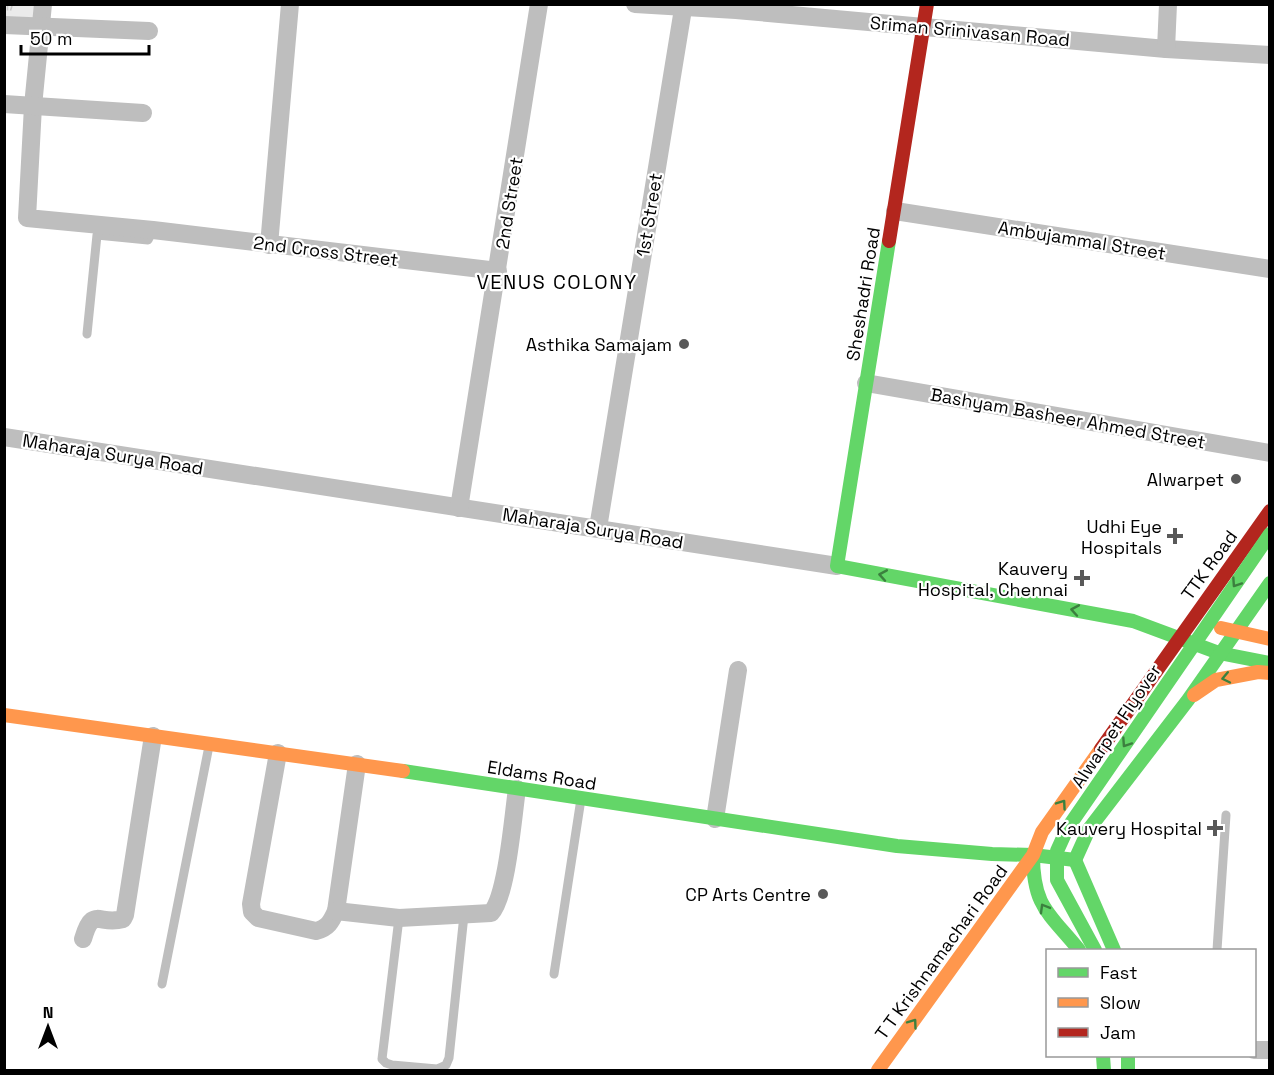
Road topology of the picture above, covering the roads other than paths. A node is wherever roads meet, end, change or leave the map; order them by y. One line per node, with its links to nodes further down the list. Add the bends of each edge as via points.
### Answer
1 (43, 4): 10 (street)
2 (290, 4): 20 (street)
3 (539, 4): 22 (street, 2nd Street)
4 (927, 4): 11 (main road, Sheshadri Road)
5 (1168, 4): 13 (street)
6 (638, 5): 8 (street, Sriman Srinivasan Road)
7 (737, 7): 8 (street, Sriman Srinivasan Road); 11 (street, Sriman Srinivasan Road)
8 (683, 9): 29 (street, 1st Street)
9 (4, 25): 10 (street)
10 (40, 26): 12 (street); 16 (street)
11 (925, 28): 13 (street, Sriman Srinivasan Road); 18 (main road, Sheshadri Road)
12 (149, 31)
13 (1166, 49): 14 (street, Sriman Srinivasan Road)
14 (1269, 55)
15 (4, 104): 16 (street)
16 (33, 106): 17 (street); 19 (street, 2nd Cross Street, via 27,218)
17 (143, 112)
18 (895, 211): 21 (street, Ambujammal Street); 24 (main road, Sheshadri Road)
19 (153, 230): 20 (street, 2nd Cross Street); 23 (lane, via 148,240 97,235)
20 (269, 245): 22 (street, 2nd Cross Street)
21 (1269, 269)
22 (498, 270): 27 (street, 2nd Street)
23 (87, 334)
24 (866, 383): 26 (street, Bashyam Basheer Ahmed Street); 31 (main road, Sheshadri Road)
25 (4, 437): 27 (street, Maharaja Surya Road)
26 (1269, 453)
27 (459, 508): 29 (street, Maharaja Surya Road)
28 (1269, 511): 34 (main road, TTK Road)
29 (598, 528): 31 (street, Maharaja Surya Road)
30 (1269, 534): 61 (main road, Alwarpet Flyover, one-way to 61, bridge, via 1067,830 1058,851 1057,880)
31 (837, 566): 35 (main road, Maharaja Surya Road, one-way to 31)
32 (1269, 583): 33 (main road)
33 (1253, 606): 36 (main road); 37 (main road)
34 (1180, 619): 35 (main road); 37 (main road); 38 (main road, TTK Road)
35 (1132, 621): 38 (main road, Maharaja Surya Road)
36 (1264, 622)
37 (1236, 633): 39 (main road); 40 (main road)
38 (1177, 639): 40 (main road, Maharaja Surya Road); 54 (main road, TTK Road, one-way to 38, via 1042,832)
39 (1269, 639)
40 (1219, 654): 41 (main road, Maharaja Surya Road); 44 (main road)
41 (1269, 663)
42 (738, 670): 53 (street)
43 (1269, 673): 44 (main road, one-way to 44, via 1216,680)
44 (1188, 700): 55 (main road, via 1089,829)
45 (4, 715): 46 (main road, Eldams Road)
46 (153, 736): 47 (main road, Eldams Road); 59 (street, via 123,919 91,920)
47 (209, 744): 48 (main road, Eldams Road); 65 (lane)
48 (278, 753): 49 (main road, Eldams Road); 56 (street, via 252,912 258,918 316,932 331,923)
49 (357, 764): 50 (main road, Eldams Road); 56 (street)
50 (517, 789): 51 (main road, Eldams Road); 57 (street, via 499,903 491,913)
51 (581, 799): 53 (main road, Eldams Road); 64 (lane)
52 (1226, 814): 63 (lane)
53 (715, 819): 54 (main road, Eldams Road, via 897,846)
54 (1033, 855): 55 (main road, Eldams Road); 60 (main road, one-way to 54, via 1040,904); 66 (main road, T T Krishnamachari Road, one-way to 54)
55 (1075, 860): 62 (main road)
56 (336, 911): 58 (street)
57 (464, 915): 58 (street); 58 (lane, via 449,1058 446,1065 437,1069 392,1065 382,1059)
58 (399, 918)
59 (83, 939)
60 (1076, 949)
61 (1094, 949)
62 (1113, 949)
63 (1217, 949)
64 (554, 974)
65 (162, 984)
66 (879, 1071)

